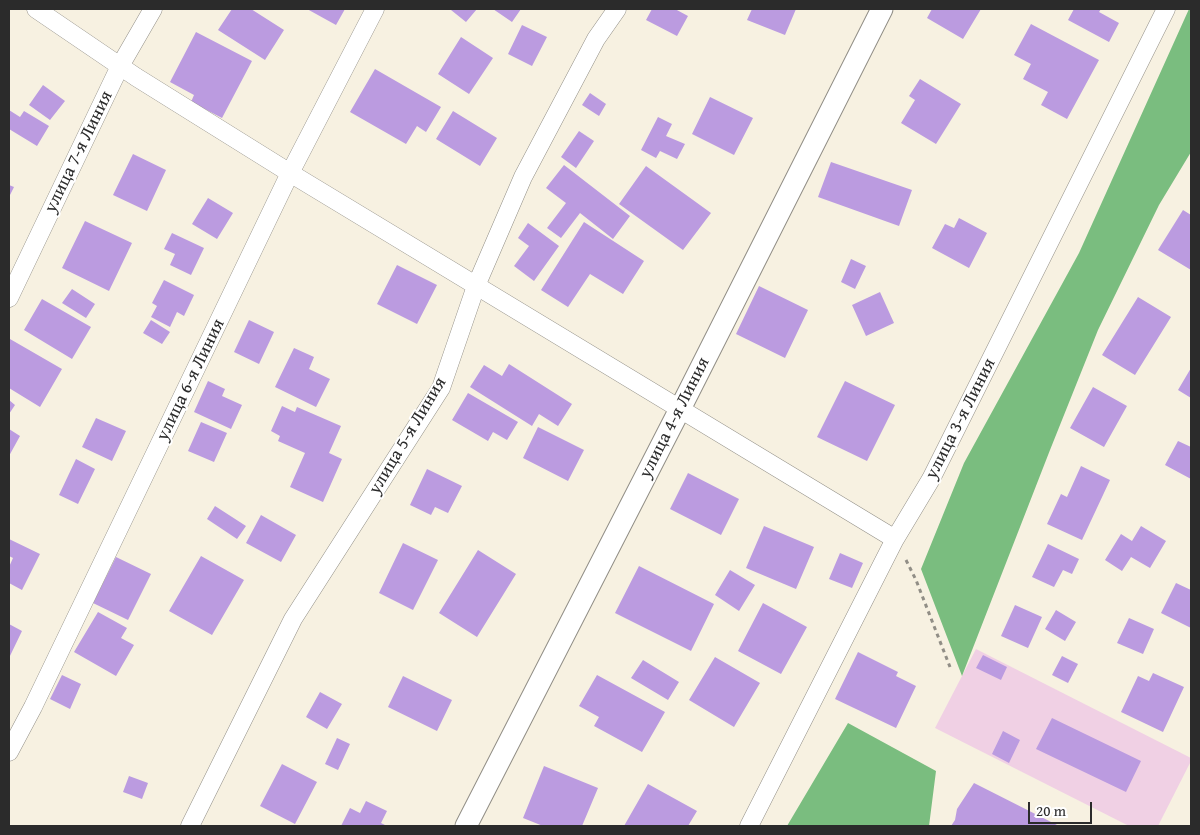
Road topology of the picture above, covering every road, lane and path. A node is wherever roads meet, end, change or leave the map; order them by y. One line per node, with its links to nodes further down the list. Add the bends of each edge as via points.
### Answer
1 (36, 9): 7 (street)
2 (153, 9): 7 (street, улица 7-я Линия)
3 (375, 9): 8 (street, улица 6-я Линия)
4 (617, 9): 9 (street, улица 5-я Линия, via 596,38 523,177)
5 (882, 9): 11 (street, улица 4-я Линия)
6 (1166, 9): 12 (street, улица 3-я Линия, via 931,479)
7 (120, 66): 8 (street); 10 (street, улица 7-я Линия)
8 (290, 173): 9 (street); 14 (street, улица 6-я Линия)
9 (476, 286): 11 (street); 15 (street, улица 5-я Линия, via 441,388 293,618)
10 (9, 298)
11 (680, 409): 12 (street); 16 (street, улица 4-я Линия)
12 (895, 539): 13 (path, via 916,580); 17 (street, улица 3-я Линия)
13 (950, 667)
14 (9, 752)
15 (190, 826)
16 (466, 826)
17 (749, 826)

